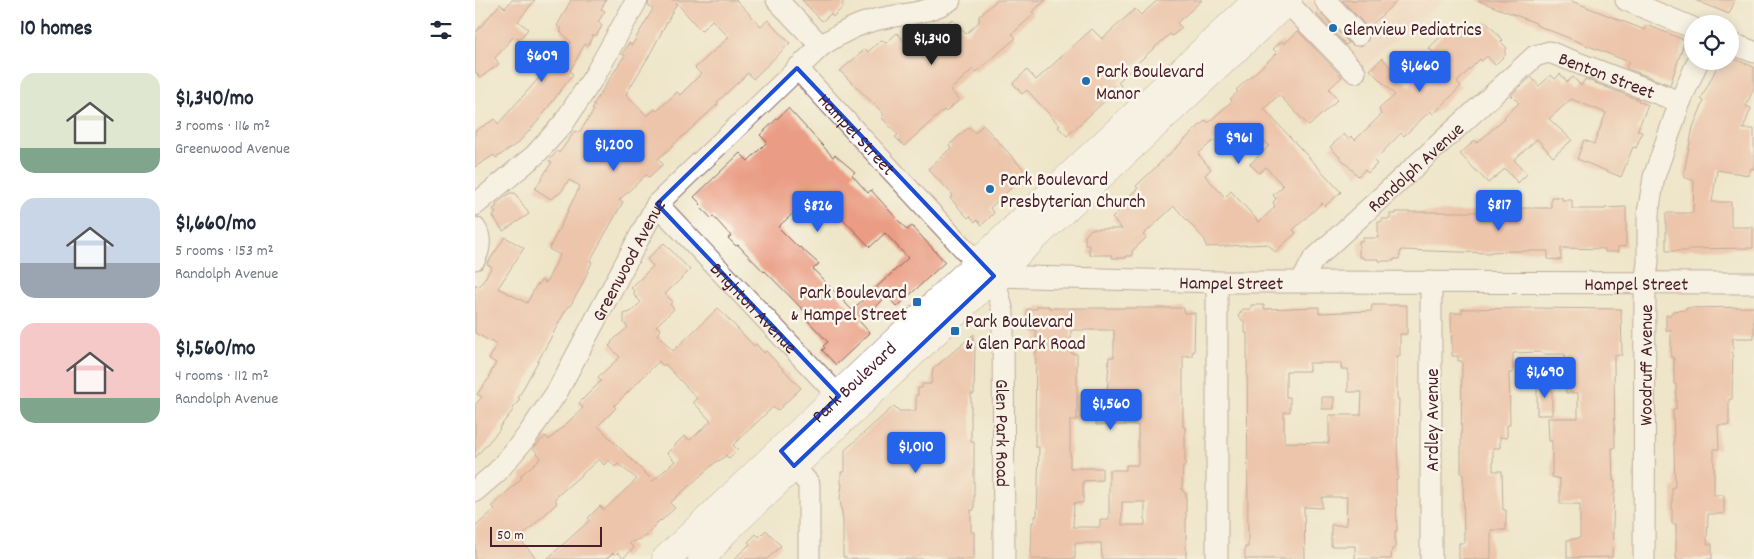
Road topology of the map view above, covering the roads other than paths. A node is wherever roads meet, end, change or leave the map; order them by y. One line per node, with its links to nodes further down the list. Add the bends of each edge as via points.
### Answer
1 (637, 0): 19 (street, via 595,76 563,124 535,155)
2 (777, 0): 10 (street)
3 (950, 0): 10 (street, Greenwood Avenue, via 923,12 870,21 840,33)
4 (1258, 0): 22 (main road, Park Boulevard, via 1071,175)
5 (1325, 0): 9 (street)
6 (1626, 0): 8 (street)
7 (1287, 1): 16 (street); 22 (main road, Park Boulevard)
8 (1684, 24)
9 (1358, 35)
10 (821, 46): 14 (street, Greenwood Avenue)
11 (1739, 46): 12 (street)
12 (1754, 52)
13 (1535, 56): 17 (street, Benton Street, via 1549,52); 23 (street, Randolph Avenue, via 1313,260)
14 (797, 68): 18 (street, Greenwood Avenue); 22 (street, Hampel Street)
15 (1694, 70): 17 (street, Woodruff Avenue)
16 (1355, 72)
17 (1680, 102): 26 (street, Woodruff Avenue, via 1654,177 1648,213)
18 (657, 204): 28 (street, Brighton Avenue); 30 (street, Greenwood Avenue, via 557,392 527,436 497,472)
19 (475, 205)
20 (475, 228): 21 (street, via 480,247)
21 (475, 259)
22 (987, 270): 24 (street, Hampel Street); 28 (main road, Park Boulevard); 34 (street, Glen Park Road, via 1003,312)
23 (1302, 281): 24 (street, Hampel Street); 25 (street, Hampel Street)
24 (1217, 282): 35 (street)
25 (1431, 282): 26 (street, Hampel Street); 36 (street, Ardley Avenue)
26 (1645, 283): 27 (street, Hampel Street); 37 (street, Woodruff Avenue)
27 (1754, 283)
28 (846, 403): 29 (main road, Park Boulevard)
29 (787, 459): 31 (main road, Park Boulevard); 32 (main road, Park Boulevard); 33 (street, via 809,484)
30 (475, 491)
31 (666, 559)
32 (702, 559)
33 (809, 559)
34 (1004, 559)
35 (1217, 559)
36 (1431, 559)
37 (1644, 559)

